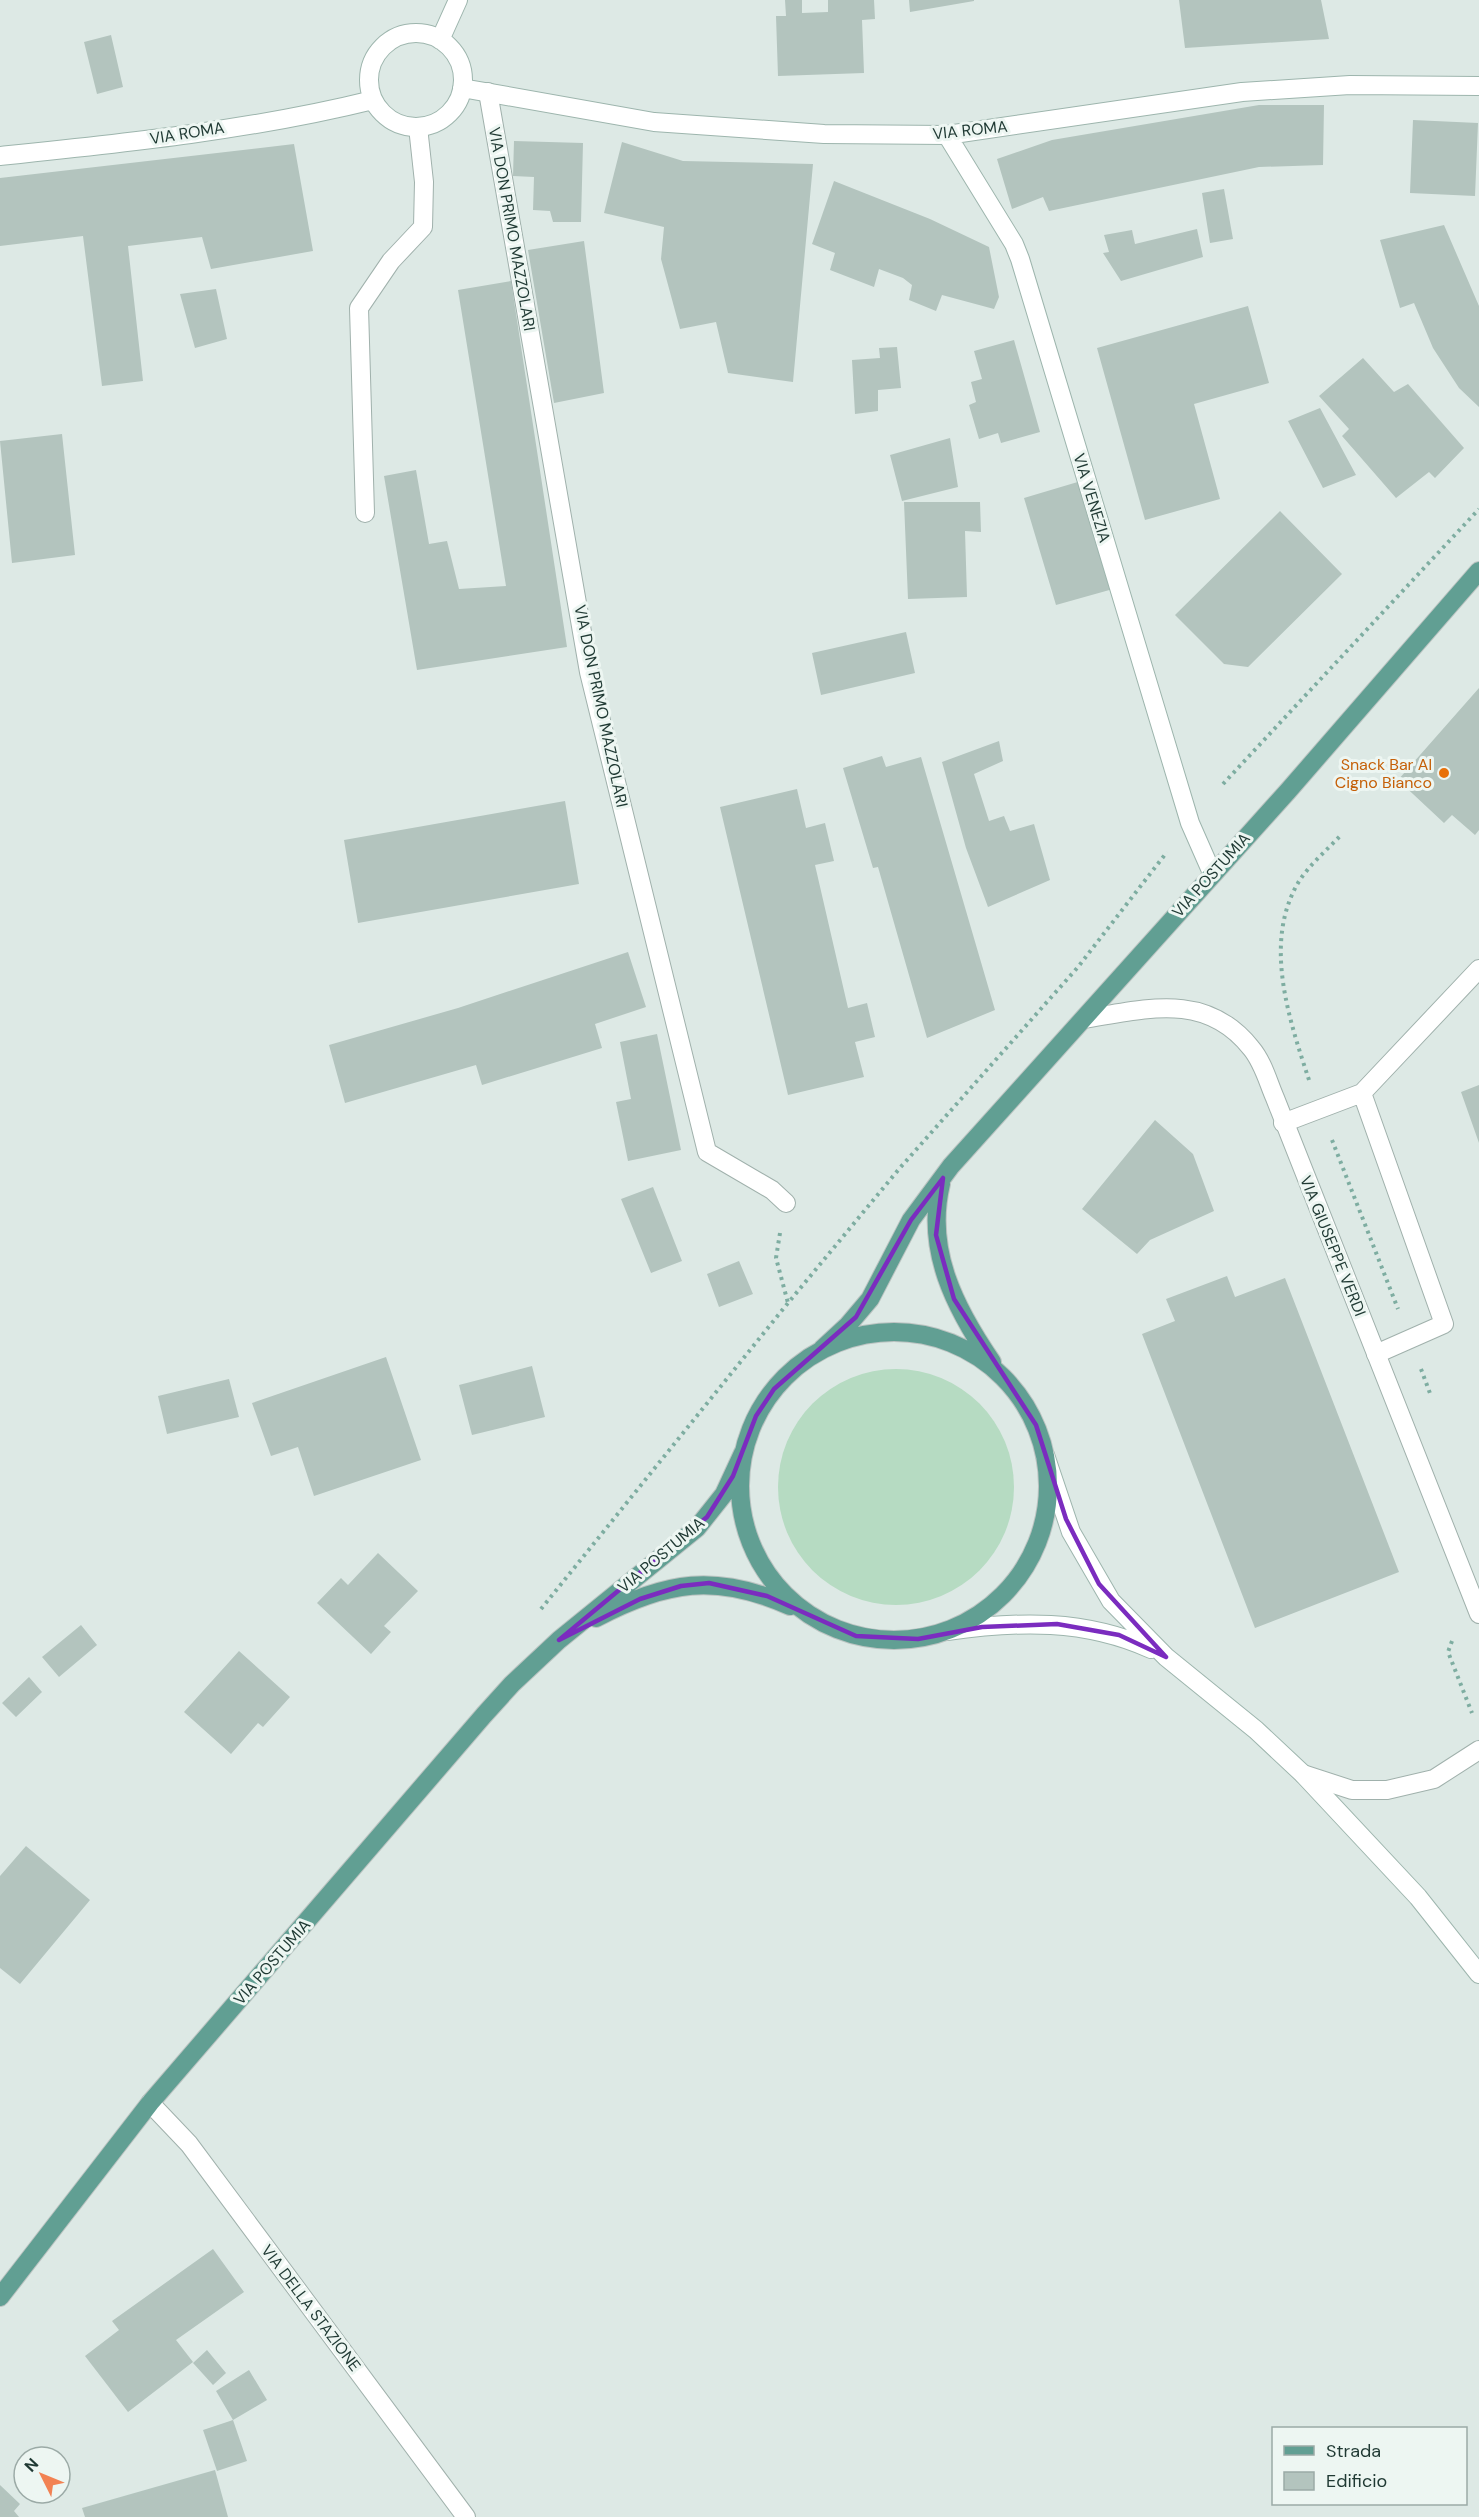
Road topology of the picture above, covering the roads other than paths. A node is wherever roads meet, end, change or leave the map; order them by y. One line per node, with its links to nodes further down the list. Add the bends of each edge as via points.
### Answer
1 (458, 0): 2 (street)
2 (440, 40): 4 (street, via 459,61); 6 (street, via 412,34 385,45 370,71)
3 (1479, 87): 8 (street, VIA ROMA, via 1350,85 1242,92)
4 (462, 88): 5 (street, VIA ROMA); 7 (street, via 447,116)
5 (488, 92): 8 (street, VIA ROMA, via 654,122 824,134); 18 (street, VIA DON PRIMO MAZZOLARI, via 590,672 706,1152 772,1190)
6 (373, 100): 7 (street, via 392,121); 9 (street, VIA ROMA, via 330,111 121,144)
7 (418, 127): 10 (street, via 424,182 423,227 391,261 359,308)
8 (947, 135): 12 (street, VIA VENEZIA, via 1020,259 1190,823)
9 (0, 156)
10 (365, 513)
11 (1479, 571): 12 (main road, VIA POSTUMIA)
12 (1212, 873): 14 (main road, VIA POSTUMIA)
13 (1479, 969): 15 (street)
14 (1084, 1019): 16 (street, VIA GIUSEPPE VERDI, via 1158,1007 1190,1008 1222,1020 1252,1048); 17 (main road, VIA POSTUMIA)
15 (1362, 1093): 16 (street); 20 (street, via 1444,1324)
16 (1283, 1124): 20 (street, VIA GIUSEPPE VERDI)
17 (943, 1178): 19 (main road, VIA POSTUMIA, via 911,1220 870,1299); 21 (main road, via 935,1221 939,1256 954,1299)
18 (786, 1203)
19 (822, 1349): 21 (main road, via 852,1337 915,1332 946,1340 975,1354); 22 (main road, via 795,1367 774,1389 756,1416)
20 (1376, 1354): 25 (street, VIA GIUSEPPE VERDI)
21 (1000, 1373): 23 (main road, via 1021,1397 1036,1425)
22 (743, 1453): 24 (main road, via 740,1507 747,1537 778,1589); 27 (main road, VIA POSTUMIA, via 724,1494 697,1528)
23 (1045, 1455): 26 (main road, via 1046,1508 1035,1549 1020,1576 975,1618); 28 (street, via 1071,1532 1099,1584 1126,1618)
24 (801, 1610): 26 (main road, via 827,1626 886,1641 918,1639); 27 (main road, VIA POSTUMIA, via 747,1590 691,1584 615,1609)
25 (1479, 1614)
26 (947, 1631): 28 (street, via 1032,1623 1078,1626 1119,1635)
27 (559, 1640): 32 (main road, VIA POSTUMIA, via 484,1715)
28 (1166, 1657): 30 (street)
29 (1479, 1750): 30 (street, via 1434,1779 1387,1790 1352,1790)
30 (1304, 1774): 31 (street, via 1418,1897)
31 (1479, 1974)
32 (150, 2103): 33 (main road, VIA POSTUMIA); 34 (street, VIA DELLA STAZIONE, via 189,2144)
33 (0, 2297)
34 (466, 2517)

